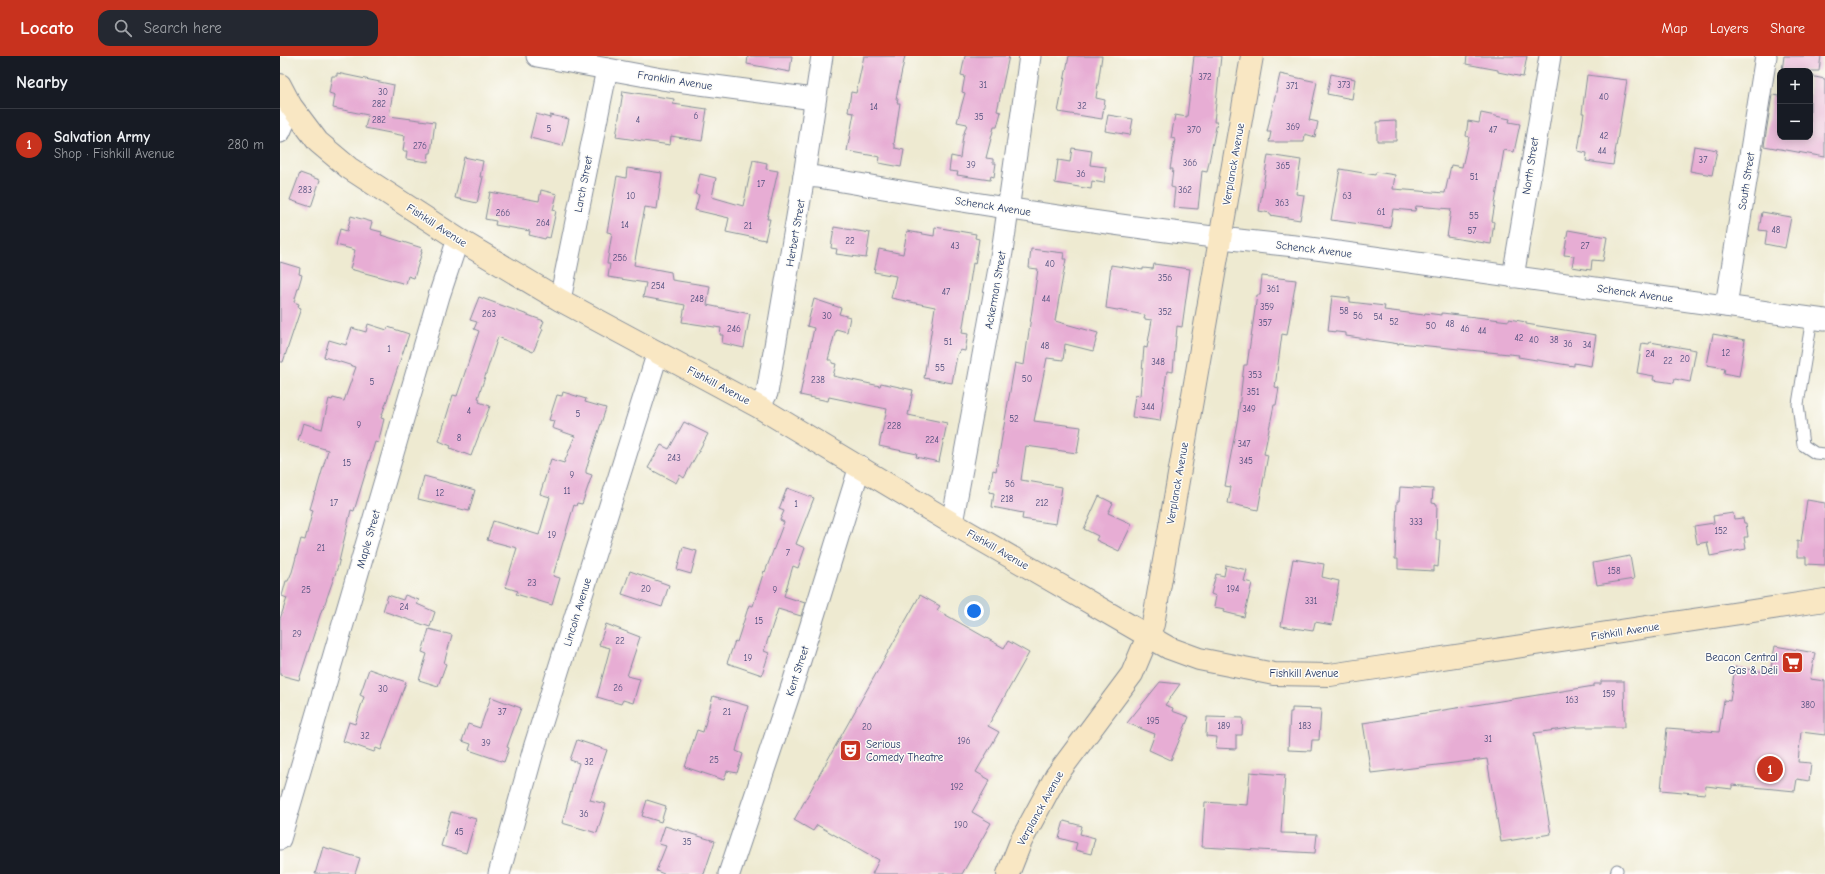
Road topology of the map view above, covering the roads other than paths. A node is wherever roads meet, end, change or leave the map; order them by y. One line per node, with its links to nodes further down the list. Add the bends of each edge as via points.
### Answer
1 (537, 56): 7 (street, Franklin Avenue)
2 (822, 56): 9 (street, Herbert Street)
3 (1030, 56): 13 (street, Ackerman Street)
4 (1252, 56): 14 (main road, Verplanck Avenue)
5 (1550, 56): 16 (street, North Street)
6 (1766, 56): 18 (street, South Street)
7 (607, 68): 9 (street, Franklin Avenue, via 662,79); 17 (street, Larch Street)
8 (280, 86): 10 (main road, Fishkill Avenue)
9 (814, 99): 12 (street, Herbert Street)
10 (291, 106): 11 (street); 15 (main road, Fishkill Avenue, via 318,142 349,168)
11 (280, 132)
12 (804, 176): 13 (street, Schenck Avenue); 21 (street, Herbert Street, via 767,393)
13 (1008, 209): 14 (street, Schenck Avenue); 24 (street, Ackerman Street)
14 (1221, 238): 16 (street, Schenck Avenue); 26 (main road, Verplanck Avenue, via 1153,624)
15 (458, 239): 17 (main road, Fishkill Avenue); 27 (street, Maple Street, via 439,296)
16 (1513, 277): 18 (street, Schenck Avenue)
17 (560, 300): 20 (main road, Fishkill Avenue)
18 (1726, 306): 19 (street, Schenck Avenue)
19 (1819, 319): 22 (lane, via 1798,404 1803,445)
20 (658, 352): 21 (main road, Fishkill Avenue); 28 (street, Lincoln Avenue, via 534,748)
21 (759, 407): 23 (main road, Fishkill Avenue)
22 (1820, 454)
23 (860, 466): 24 (main road, Fishkill Avenue); 29 (street, Kent Street, via 794,680)
24 (952, 523): 26 (main road, Fishkill Avenue)
25 (1825, 600): 26 (main road, Fishkill Avenue, via 1330,675 1274,674 1199,659 1169,648)
26 (1148, 636): 30 (main road, Verplanck Avenue, via 1132,674 1056,776 1021,841)
27 (280, 839)
28 (499, 874)
29 (729, 874)
30 (1008, 874)

